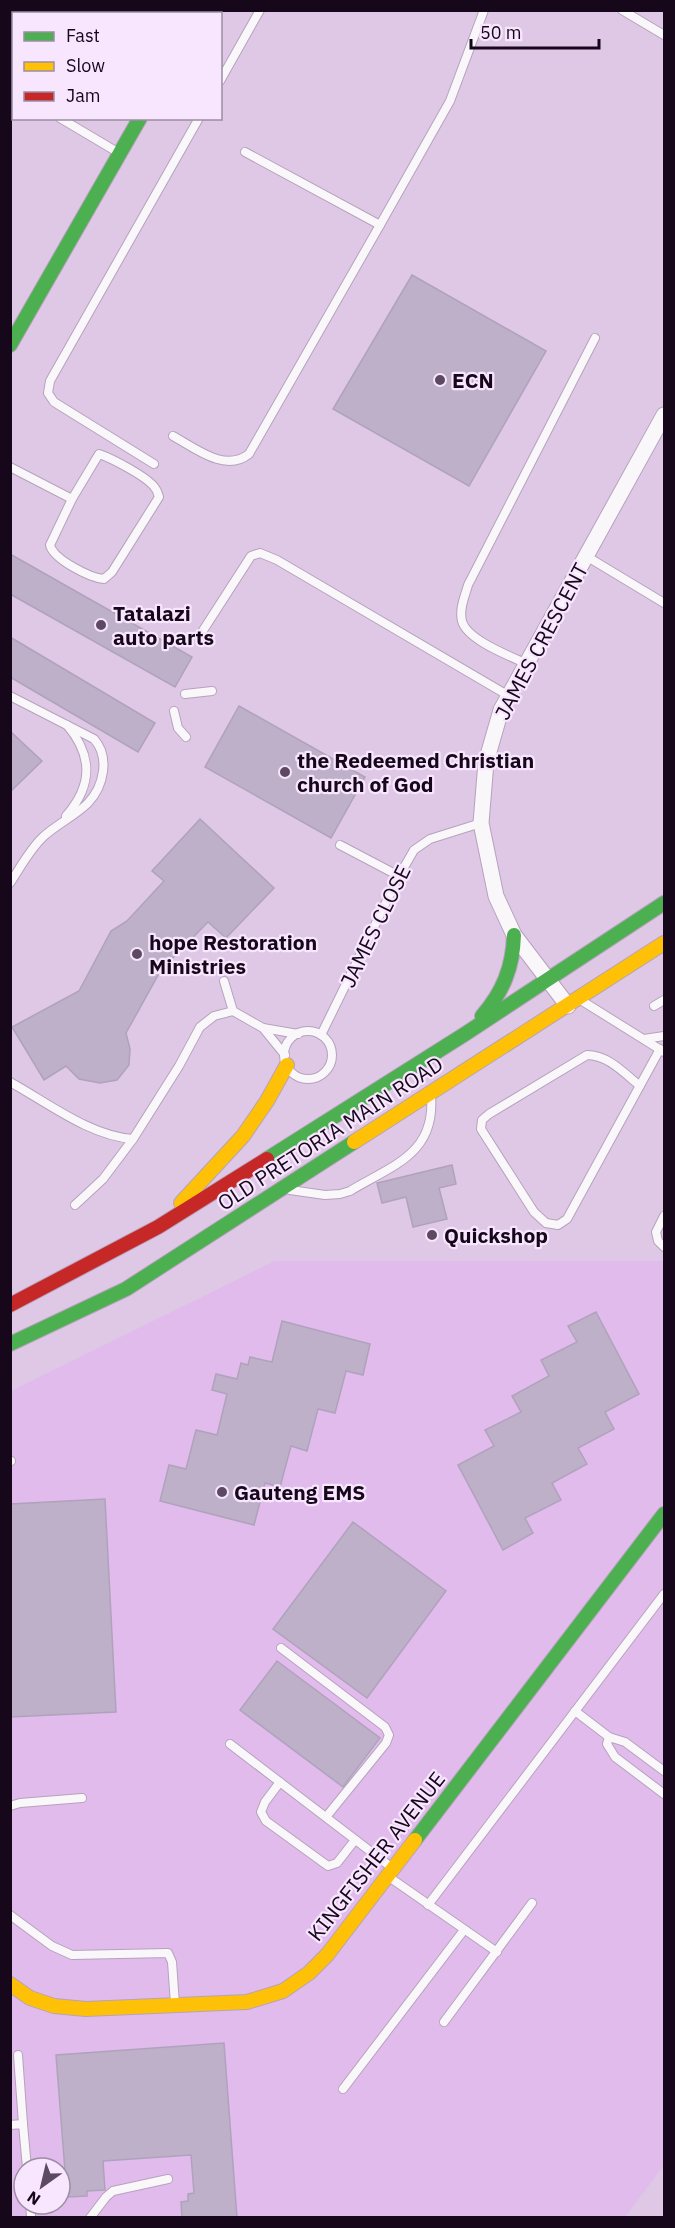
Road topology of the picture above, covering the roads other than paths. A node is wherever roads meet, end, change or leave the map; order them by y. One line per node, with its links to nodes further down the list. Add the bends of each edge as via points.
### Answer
1 (260, 10): 5 (lane)
2 (484, 10): 11 (lane, via 450,101)
3 (622, 10): 4 (lane)
4 (664, 35)
5 (222, 77)
6 (63, 120): 10 (lane)
7 (139, 120): 10 (main road)
8 (198, 120): 16 (lane, via 50,381 48,393 54,402)
9 (245, 152): 11 (lane)
10 (120, 153): 13 (main road)
11 (380, 225): 15 (lane, via 249,454 232,462 218,460)
12 (596, 338): 22 (lane, via 463,600 462,622 468,632)
13 (10, 345)
14 (664, 415): 19 (street, JAMES CRESCENT)
15 (173, 436)
16 (154, 464)
17 (10, 467): 18 (lane)
18 (72, 500): 18 (lane, via 99,454 147,480 159,497 104,579 95,579 51,552 50,545)
19 (586, 556): 20 (lane); 22 (street, JAMES CRESCENT)
20 (664, 603)
21 (202, 633): 26 (lane, via 251,556 260,553)
22 (527, 664): 26 (street, JAMES CRESCENT)
23 (212, 691): 24 (lane)
24 (185, 694)
25 (10, 696): 28 (lane)
26 (509, 696): 30 (street, JAMES CRESCENT, via 486,762)
27 (174, 711): 29 (lane, via 178,728)
28 (64, 723): 31 (lane, via 82,747 87,766 79,798); 31 (lane, via 100,746 104,770 88,803)
29 (186, 736)
30 (481, 823): 33 (lane, JAMES CLOSE, via 421,844); 36 (street, JAMES CRESCENT, via 496,896)
31 (59, 824): 34 (lane, via 41,839)
32 (340, 845): 33 (lane)
33 (399, 876): 47 (lane, JAMES CLOSE)
34 (10, 883)
35 (664, 903): 38 (main road, OLD PRETORIA MAIN ROAD)
36 (514, 936): 38 (street, JAMES CRESCENT); 46 (main road, via 508,980 488,1010)
37 (664, 943): 41 (main road, OLD PRETORIA MAIN ROAD)
38 (548, 980): 41 (street, JAMES CRESCENT); 46 (main road, OLD PRETORIA MAIN ROAD)
39 (224, 981): 43 (lane)
40 (664, 1000): 42 (lane)
41 (573, 1002): 49 (lane); 54 (main road, OLD PRETORIA MAIN ROAD)
42 (654, 1006)
43 (233, 1011): 44 (lane); 55 (lane, via 214,1016 200,1027)
44 (263, 1028): 45 (lane); 51 (lane)
45 (298, 1034): 47 (lane); 51 (lane, via 288,1042)
46 (465, 1034): 59 (main road, OLD PRETORIA MAIN ROAD)
47 (321, 1035): 51 (lane, via 332,1055 322,1074 300,1078)
48 (664, 1036): 49 (lane)
49 (644, 1039): 50 (lane)
50 (662, 1051): 53 (lane)
51 (286, 1060): 59 (main road, via 267,1101 243,1136)
52 (10, 1082): 55 (lane, via 99,1133)
53 (640, 1086): 53 (lane, via 567,1219 558,1226 546,1223 534,1212 481,1129 482,1120 587,1055 606,1059)
54 (431, 1094): 56 (main road, OLD PRETORIA MAIN ROAD); 56 (lane, via 431,1121 412,1153 340,1194)
55 (133, 1139): 57 (lane, via 103,1179)
56 (282, 1189): 62 (main road, OLD PRETORIA MAIN ROAD, via 126,1289)
57 (75, 1205)
58 (664, 1216): 60 (lane, via 656,1232)
59 (158, 1227): 61 (main road, OLD PRETORIA MAIN ROAD)
60 (664, 1246)
61 (10, 1305)
62 (10, 1344)
63 (664, 1514): 76 (main road, KINGFISHER AVENUE)
64 (664, 1594): 66 (lane)
65 (281, 1648): 74 (lane, via 385,1727 389,1735)
66 (575, 1711): 67 (lane); 78 (lane)
67 (609, 1737): 69 (lane, via 625,1742); 71 (lane, via 607,1744 615,1757)
68 (230, 1744): 70 (lane)
69 (664, 1771)
70 (280, 1782): 74 (lane); 75 (lane, via 261,1812 275,1828 328,1866 336,1863)
71 (664, 1794)
72 (82, 1798): 73 (lane)
73 (10, 1806)
74 (326, 1817): 75 (lane)
75 (355, 1840): 76 (lane)
76 (390, 1873): 78 (lane); 83 (main road, KINGFISHER AVENUE, via 327,1955 293,1987 247,2002)
77 (532, 1903): 81 (lane)
78 (428, 1905): 80 (lane)
79 (10, 1915): 83 (lane, via 52,1946 72,1955 168,1953)
80 (464, 1930): 81 (lane); 86 (lane)
81 (496, 1952): 84 (lane)
82 (10, 1983): 83 (main road, KINGFISHER AVENUE, via 30,1998 54,2007)
83 (175, 2006)
84 (444, 2022)
85 (18, 2055): 87 (lane)
86 (343, 2089)
87 (23, 2124): 88 (lane); 89 (lane)
88 (10, 2125)
89 (26, 2156)
90 (168, 2179): 91 (lane, via 113,2191)
91 (90, 2217)

